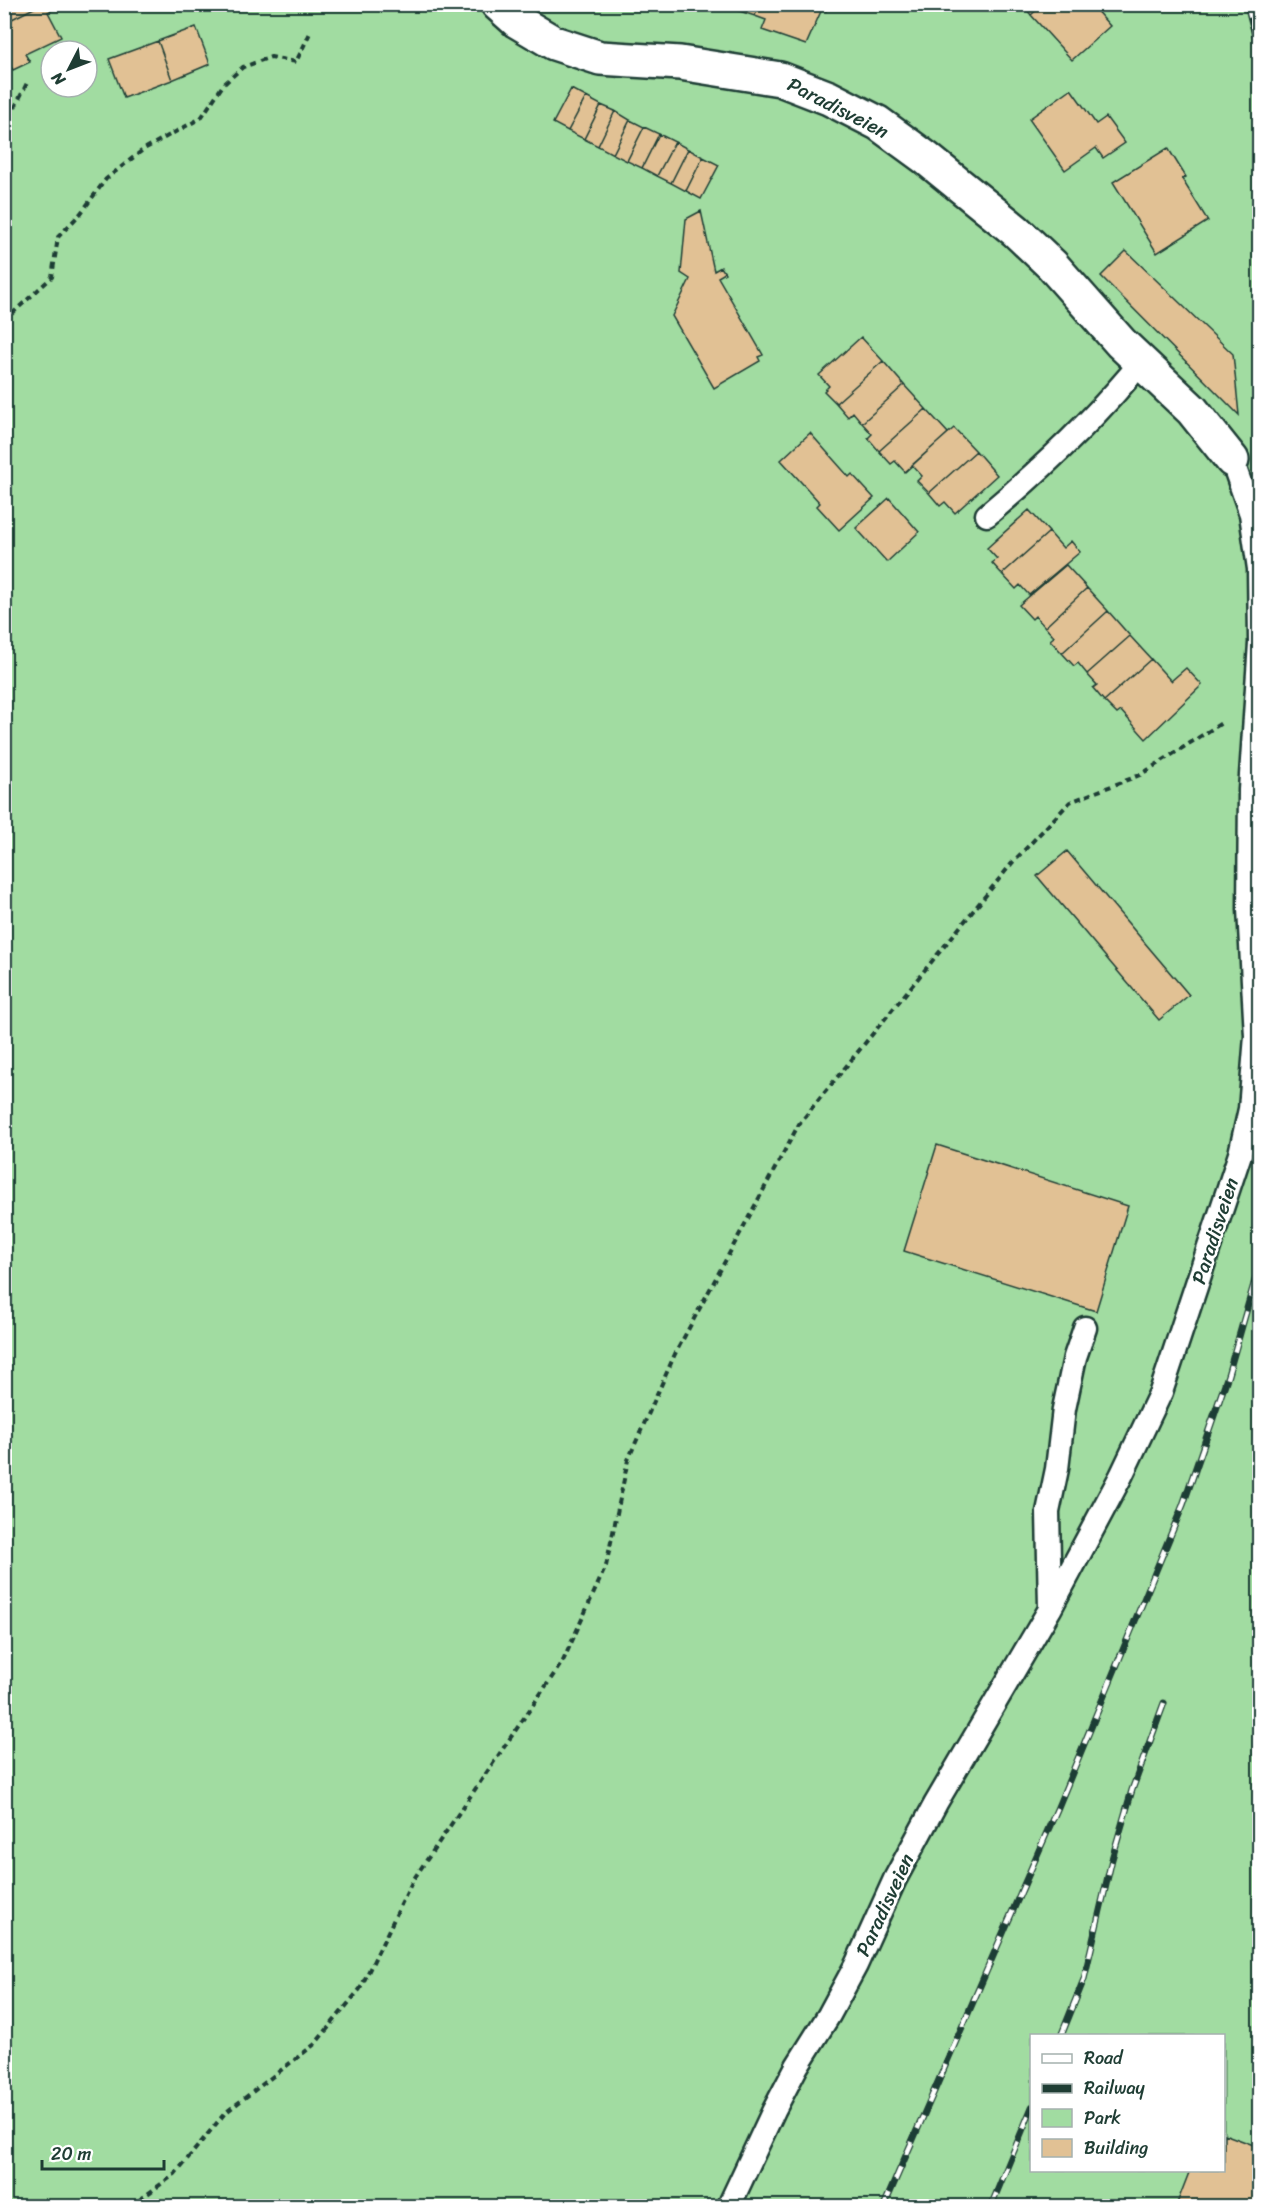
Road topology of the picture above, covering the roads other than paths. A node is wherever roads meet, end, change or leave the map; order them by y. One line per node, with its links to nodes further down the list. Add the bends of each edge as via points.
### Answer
1 (498, 4): 2 (street, Paradisveien, via 517,21 554,43 600,58 680,63 780,78 878,123 1016,231)
2 (1142, 361): 3 (street, Paradisveien, via 1192,410); 4 (lane, via 1119,390 1039,471)
3 (1232, 460): 5 (lane, Paradisveien, via 1251,514 1259,569)
4 (987, 515)
5 (1260, 642): 7 (lane, Paradisveien, via 1250,790 1249,897 1256,1036 1243,1143 1161,1392)
6 (1085, 1328): 7 (lane, via 1066,1398 1058,1469 1048,1512)
7 (1050, 1609): 8 (lane, Paradisveien, via 930,1813 856,1965 778,2101)
8 (729, 2206)

